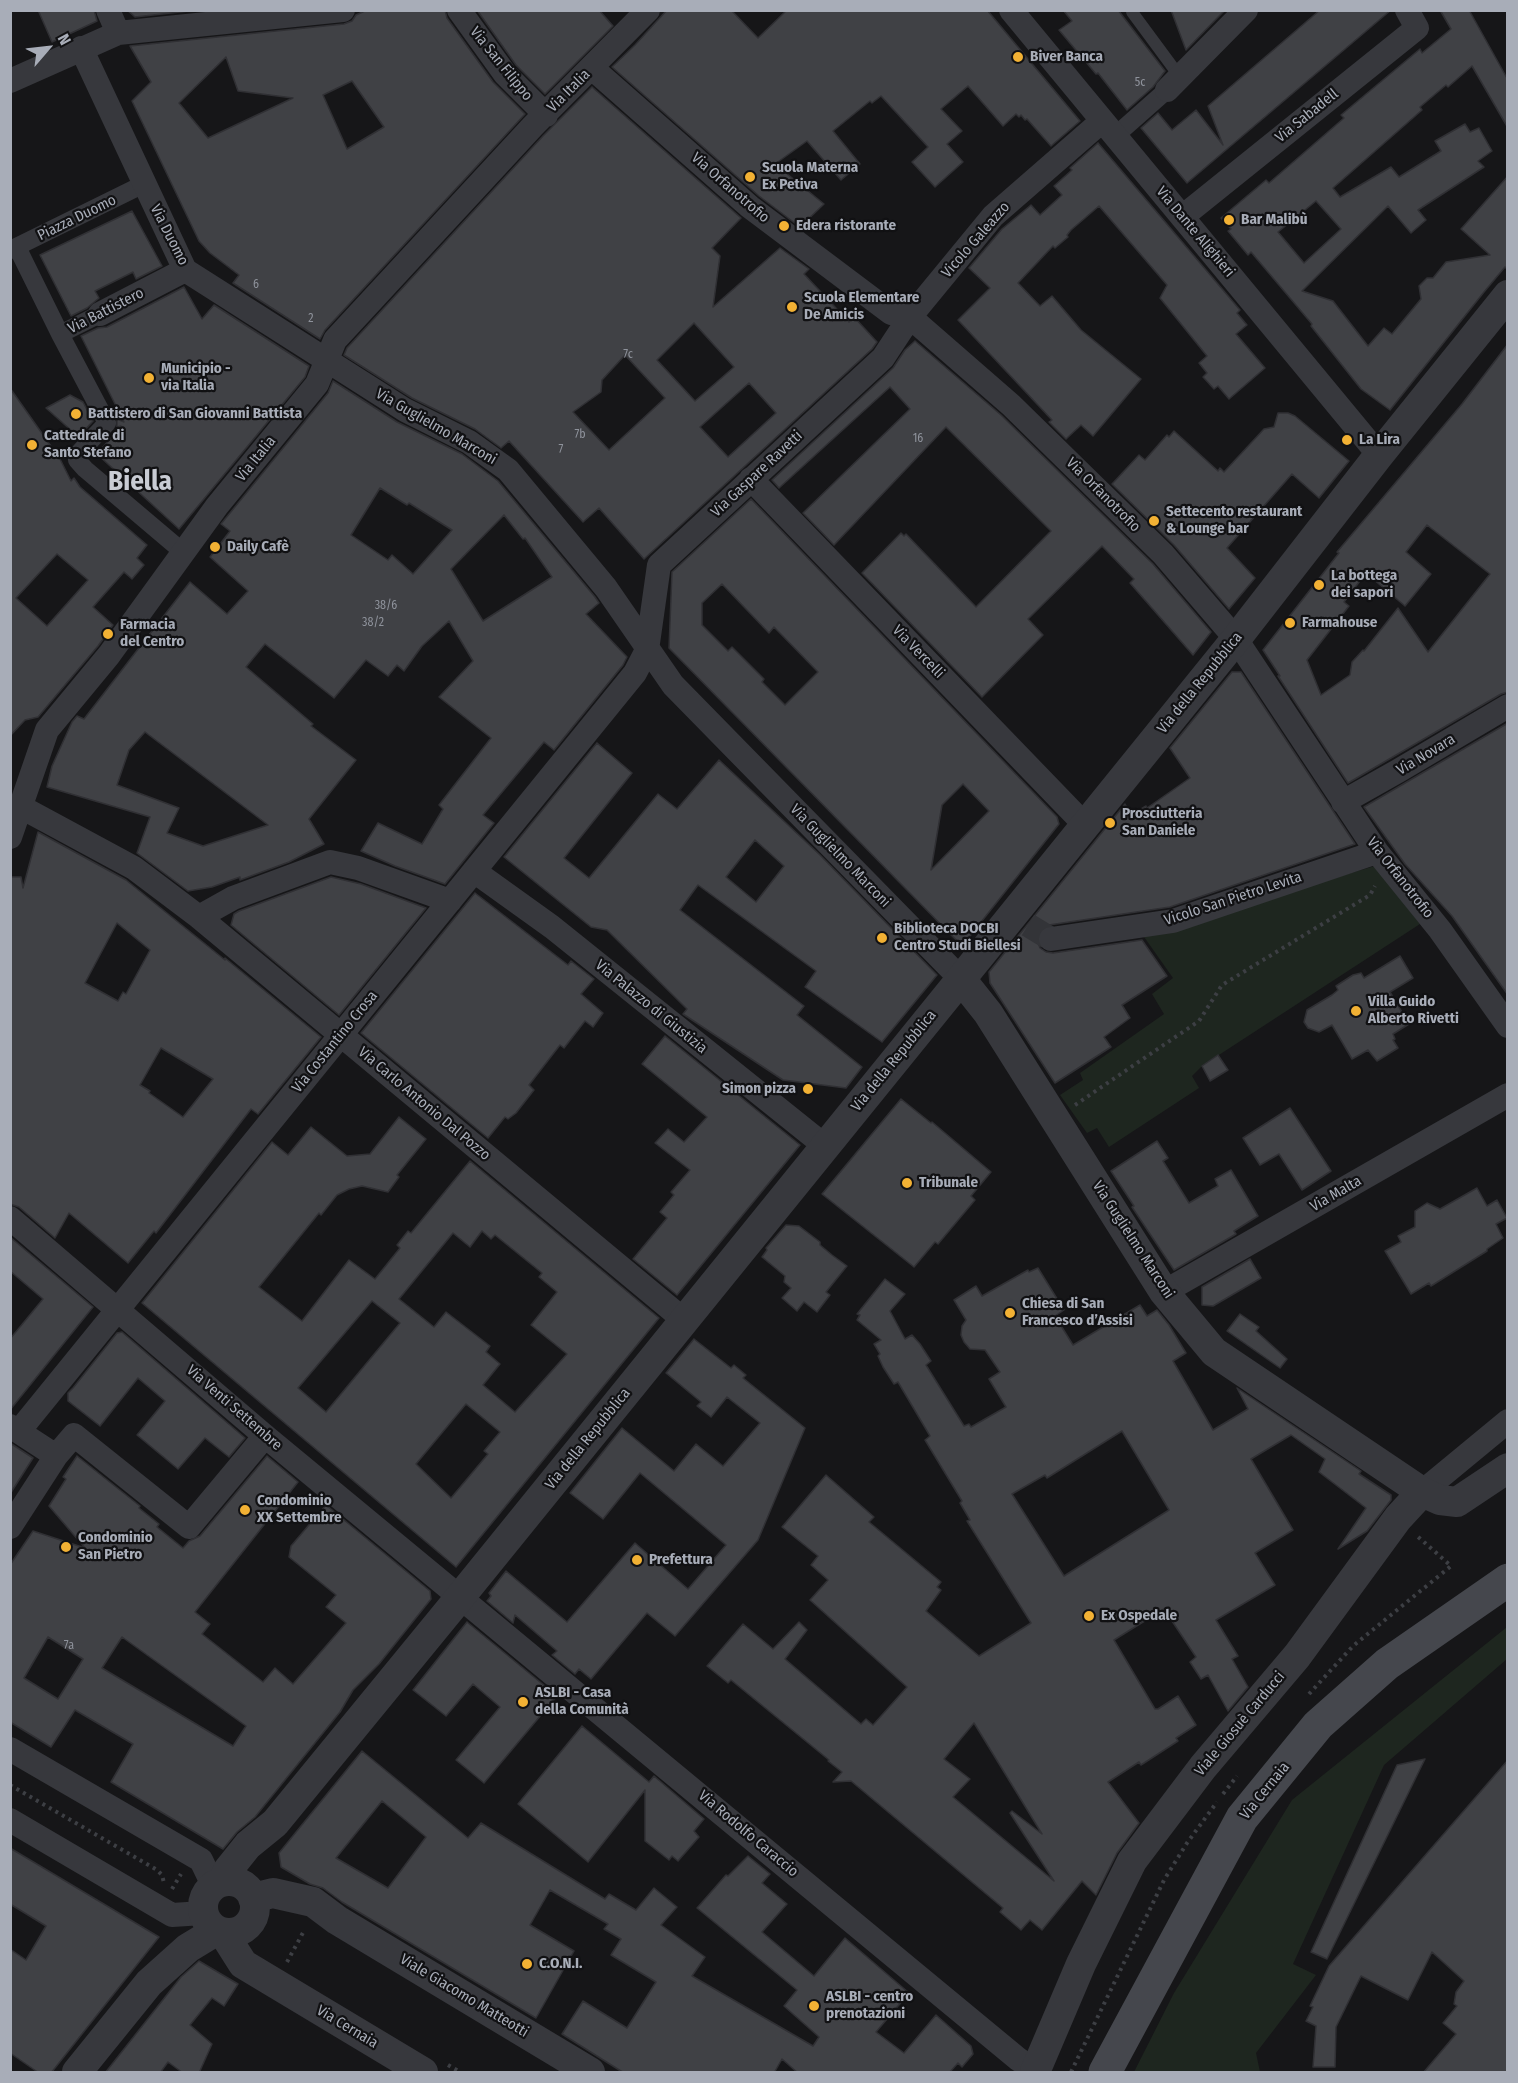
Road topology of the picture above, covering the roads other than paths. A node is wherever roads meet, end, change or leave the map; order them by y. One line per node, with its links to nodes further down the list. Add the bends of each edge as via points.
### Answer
1 (108, 10): 9 (street)
2 (343, 10): 9 (street)
3 (459, 10): 14 (street, Via San Filippo, via 505,74)
4 (648, 10): 11 (street, Via Italia)
5 (1011, 10): 15 (street, Via Dante Alighieri)
6 (1246, 10): 13 (street, Vicolo Galeazzo)
7 (1407, 10): 17 (street, Via Sabadell, via 1417,28)
8 (1132, 12): 13 (lane)
9 (118, 33): 10 (street)
10 (81, 48): 12 (street); 16 (street, Via Duomo)
11 (592, 68): 14 (street, Via Italia); 22 (street, Via Orfanotrofio, via 750,207 891,313)
12 (10, 81)
13 (1174, 83): 15 (street, Vicolo Galeazzo)
14 (546, 115): 24 (street, Via Italia, via 335,340)
15 (1108, 128): 17 (street, Via Dante Alighieri); 22 (street, Vicolo Galeazzo, via 993,216)
16 (144, 184): 18 (street, Piazza Duomo); 19 (street, Via Duomo)
17 (1182, 217): 25 (street, Via Dante Alighieri)
18 (14, 249): 23 (street)
19 (185, 270): 21 (street, Via Battistero); 24 (street, Via Duomo)
20 (1508, 295): 25 (street, Via della Repubblica)
21 (99, 314): 23 (street, Via Battistero)
22 (910, 317): 26 (street, Via Gaspare Ravetti, via 883,357); 28 (street, Via Orfanotrofio, via 1011,405 1163,554)
23 (60, 334): 27 (street, Via Battistero, via 107,423 78,454 77,460)
24 (328, 361): 27 (street, Via Italia, via 317,384); 29 (street, Via Guglielmo Marconi, via 405,410 469,442 508,470 606,588)
25 (1379, 455): 28 (street, Via della Repubblica)
26 (751, 479): 29 (street, Via Gaspare Ravetti, via 659,565); 33 (street, Via Vercelli)
27 (183, 552): 31 (street, Via Italia, via 109,655 47,730)
28 (1236, 639): 32 (street, Via Orfanotrofio); 33 (street, Via della Repubblica)
29 (647, 650): 36 (street, Via Costantino Crosa, via 635,673); 40 (street, Via Guglielmo Marconi, via 673,685)
30 (1508, 706): 32 (street, Via Novara)
31 (20, 791): 34 (street, Via Italia); 38 (street, Via Carlo Antonio Dal Pozzo)
32 (1342, 802): 35 (street, Via Orfanotrofio)
33 (1085, 825): 40 (street, Via della Repubblica, via 1020,920)
34 (10, 837)
35 (1382, 858): 39 (street, Vicolo San Pietro Levita, via 1173,921); 41 (street, Via Orfanotrofio, via 1440,930)
36 (474, 871): 37 (street, Via Costantino Crosa); 44 (street, Via Palazzo di Giustizia, via 552,927)
37 (450, 901): 38 (street, via 330,862 233,898); 42 (street, Via Costantino Crosa)
38 (199, 917): 42 (street, Via Carlo Antonio Dal Pozzo)
39 (1051, 939)
40 (961, 979): 44 (street, Via della Repubblica); 46 (street, Via Guglielmo Marconi, via 988,1013)
41 (1508, 1026)
42 (341, 1035): 47 (street, Via Costantino Crosa); 48 (street, Via Carlo Antonio Dal Pozzo)
43 (1508, 1095): 46 (street, Via Malta)
44 (825, 1146): 48 (street, Via della Repubblica)
45 (10, 1218): 47 (street, Via Venti Settembre)
46 (1164, 1292): 54 (street, Via Guglielmo Marconi, via 1214,1352)
47 (118, 1308): 50 (street, Via Costantino Crosa); 51 (street, Via Venti Settembre)
48 (684, 1320): 57 (street, Via della Repubblica)
49 (1508, 1421): 54 (street, Viale Giosuè Carducci)
50 (15, 1428): 52 (street)
51 (265, 1436): 52 (street, via 189,1527 74,1435); 57 (street, Via Venti Settembre)
52 (56, 1456): 55 (street)
53 (1508, 1468): 54 (street, Via Guglielmo Marconi, via 1457,1502)
54 (1422, 1492): 61 (street, Viale Giosuè Carducci, via 1398,1518 1297,1656 1203,1767 1132,1861 1081,1964)
55 (10, 1527)
56 (1508, 1580): 65 (main road, Via Cernaia, via 1387,1664 1318,1725 1242,1818)
57 (461, 1596): 60 (street, Via della Repubblica, via 275,1823 248,1845 228,1870); 61 (street, Via Rodolfo Caraccio)
58 (10, 1749): 60 (street, via 201,1860)
59 (10, 1820): 60 (street, Viale Giacomo Matteotti, via 172,1915)
60 (229, 1909): 62 (street, Via della Repubblica, via 175,1936 162,1952 149,1983); 63 (street, Via Cernaia, via 272,1981); 64 (street, Viale Giacomo Matteotti, via 337,1920)
61 (1035, 2072)
62 (77, 2073)
63 (423, 2073)
64 (590, 2073)
65 (1105, 2073)

